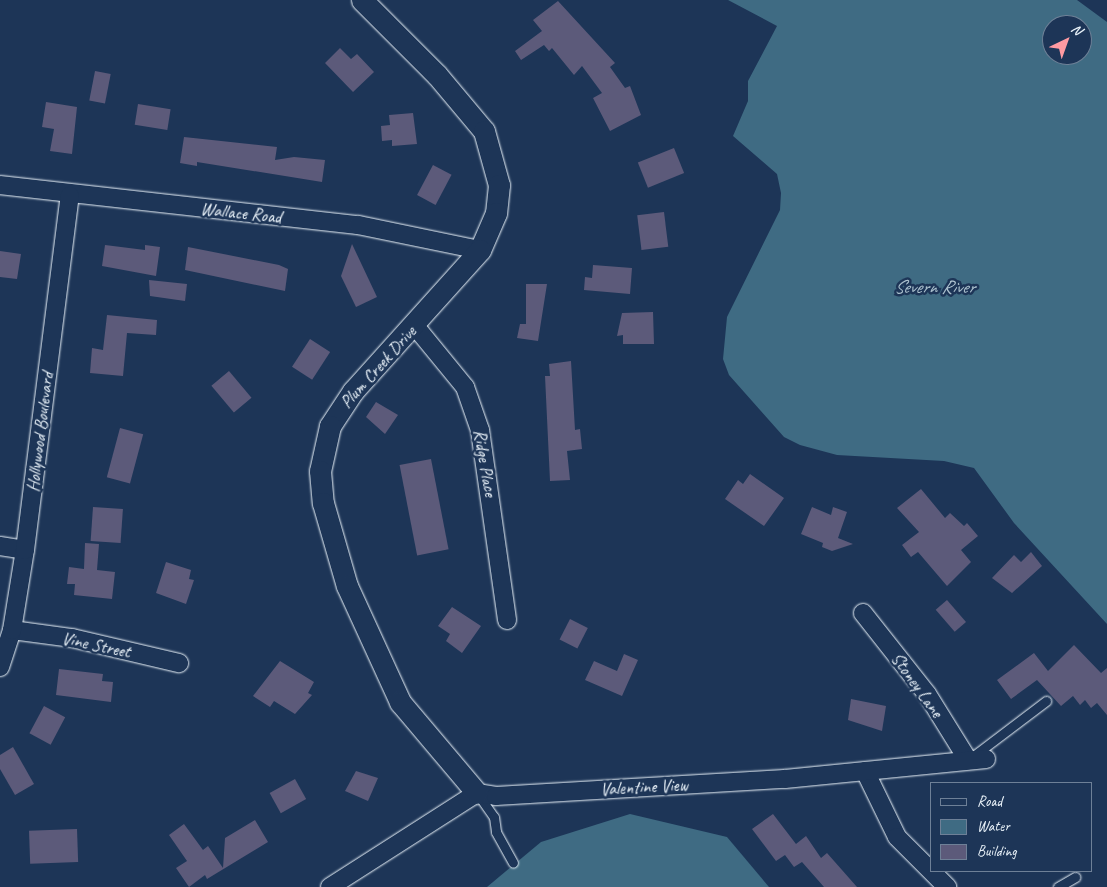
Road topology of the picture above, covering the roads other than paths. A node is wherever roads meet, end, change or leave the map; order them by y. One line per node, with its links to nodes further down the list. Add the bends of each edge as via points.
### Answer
1 (362, 0): 4 (street, Plum Creek Drive, via 437,75 484,131 499,185 496,213)
2 (0, 185): 3 (street, Wallace Road)
3 (70, 196): 4 (street, Wallace Road, via 358,225); 7 (street, Hollywood Boulevard)
4 (480, 250): 5 (street, Plum Creek Drive)
5 (415, 326): 9 (street, Ridge Place, via 465,387 480,430); 16 (street, Plum Creek Drive, via 353,391 330,426 320,471 323,502 347,586 400,702)
6 (0, 546): 7 (street)
7 (25, 550): 10 (street, Hollywood Boulevard)
8 (862, 613): 14 (street, Stoney Lane)
9 (507, 620)
10 (12, 630): 11 (street, Vine Street, via 72,638); 12 (street, Hollywood Boulevard)
11 (179, 663)
12 (0, 667)
13 (1046, 701): 14 (lane)
14 (977, 760): 15 (street, Valentine View)
15 (865, 771): 16 (street, Valentine View, via 655,787 496,796); 18 (street, via 897,837)
16 (477, 793): 17 (lane, via 494,817 496,832); 21 (street)
17 (513, 863)
18 (930, 870)
19 (932, 872): 22 (street)
20 (1074, 877): 23 (lane)
21 (330, 887)
22 (947, 887)
23 (1058, 887)

